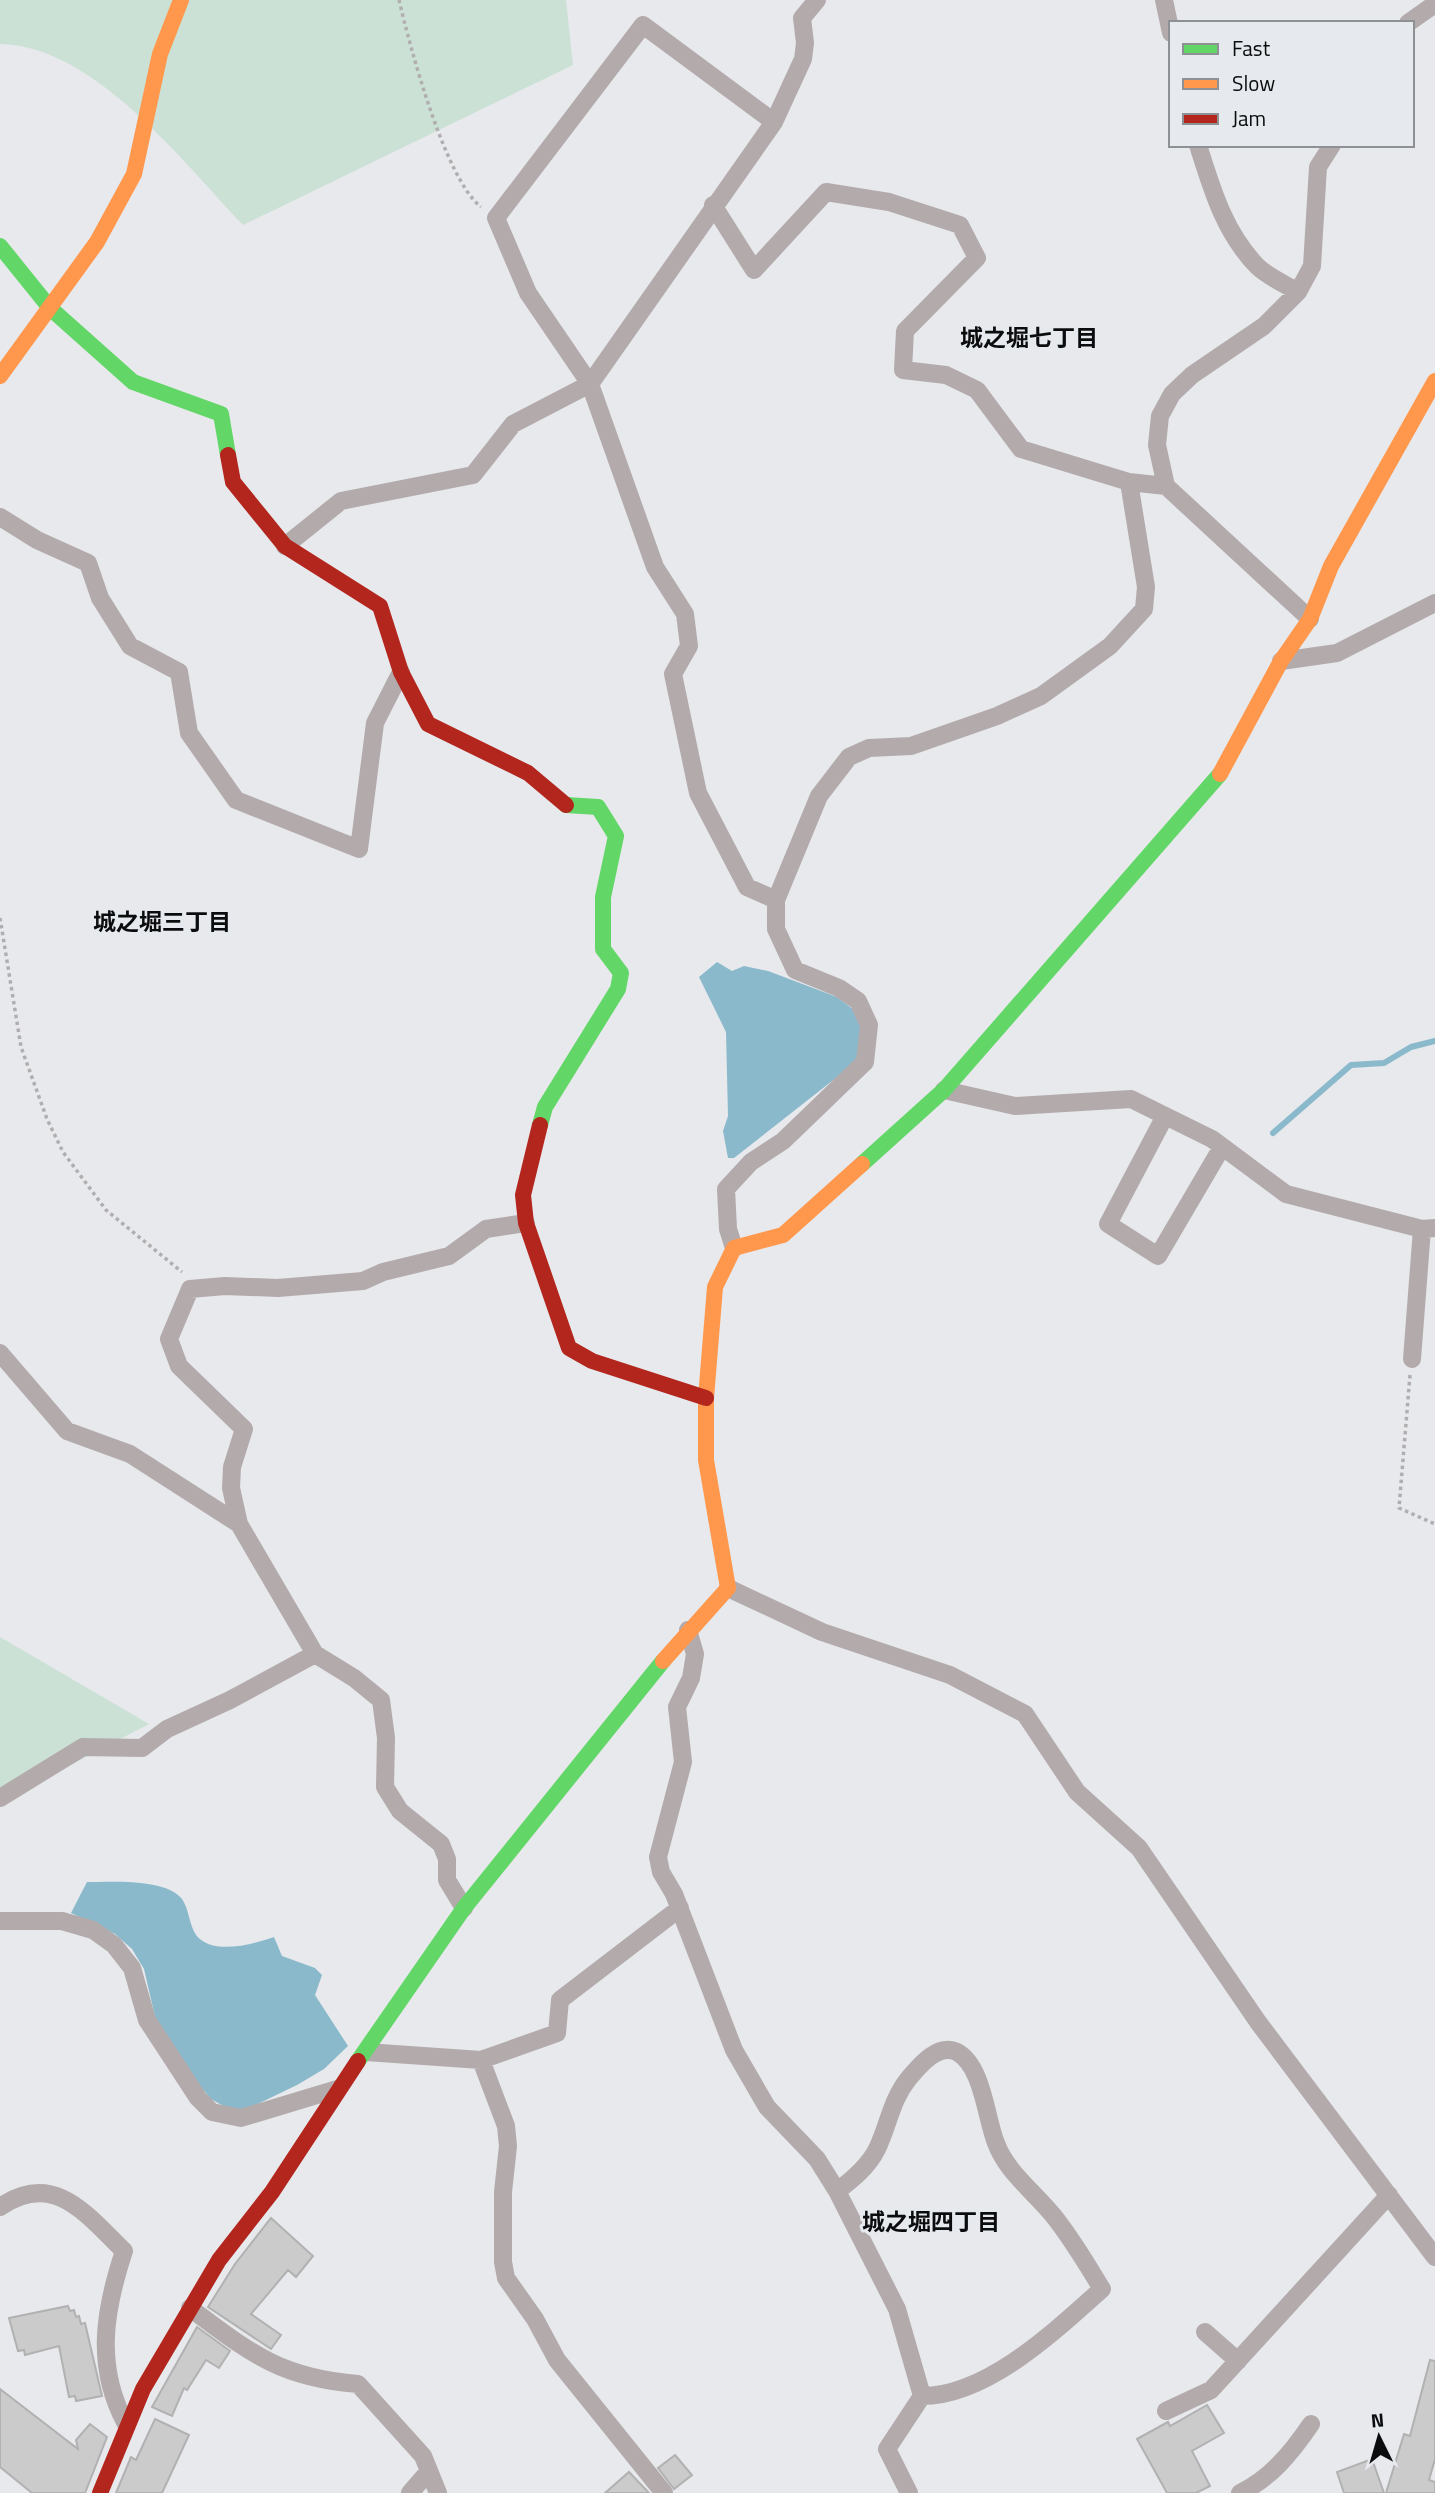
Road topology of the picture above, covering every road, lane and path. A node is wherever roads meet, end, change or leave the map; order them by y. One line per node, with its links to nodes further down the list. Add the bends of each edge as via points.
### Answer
1 (181, 0): 15 (street, via 160,54 134,174 97,242)
2 (399, 0): 12 (path, via 439,134 471,199)
3 (817, 0): 8 (street, via 802,18 803,59)
4 (1164, 0): 7 (street)
5 (1435, 4): 6 (street)
6 (1411, 21)
7 (1169, 24)
8 (774, 122): 11 (street); 12 (street, via 643,25)
9 (1199, 147): 14 (street, via 1218,208 1237,242 1258,268)
10 (1331, 147): 14 (street, via 1318,167 1312,266)
11 (713, 205): 18 (street); 19 (street, via 754,270 826,192 889,202 960,225 978,258 905,331 903,370 946,375 977,390 1021,449)
12 (496, 218): 18 (street, via 528,293)
13 (0, 246): 15 (street)
14 (1298, 292): 20 (street, via 1264,326 1172,394 1160,416 1157,445)
15 (50, 308): 16 (street); 22 (street, via 133,382 221,414 233,482)
16 (0, 376)
17 (1435, 381): 24 (street, via 1331,566)
18 (590, 384): 22 (street, via 513,425 473,475 341,501); 27 (street, via 655,567 685,614 689,646 673,674 698,793 747,887)
19 (1129, 482): 20 (street); 27 (street, via 1146,587 1144,609 1110,646 1041,696 911,747 869,748 849,757 819,796)
20 (1166, 485): 24 (street)
21 (0, 517): 26 (street, via 37,541 88,563 100,598 130,646 179,672 189,733 236,800 359,849 375,723)
22 (285, 546): 26 (street, via 380,606)
23 (1435, 603): 25 (street, via 1337,653)
24 (1310, 619): 25 (street)
25 (1281, 661): 29 (street, via 1223,771)
26 (401, 672): 32 (street, via 428,724 528,773 563,805 598,807 616,836 603,897 603,948 621,973 618,989 545,1107 523,1195)
27 (776, 900): 34 (street, via 776,929 794,970 858,1001 869,1026 864,1062 726,1189)
28 (0, 918): 35 (path, via 21,1047 63,1152 106,1210 184,1274)
29 (944, 1090): 30 (street, via 1015,1106 1131,1099); 34 (street, via 783,1235)
30 (1165, 1116): 31 (street); 31 (street, via 1108,1224 1158,1256)
31 (1222, 1147): 33 (street, via 1286,1194)
32 (526, 1223): 35 (street, via 486,1229 449,1256 363,1281); 38 (street, via 569,1348 592,1361)
33 (1429, 1228): 37 (street)
34 (734, 1248): 38 (street, via 715,1287)
35 (190, 1289): 39 (street, via 172,1329 170,1348 178,1366 244,1429 232,1467)
36 (0, 1353): 39 (street, via 66,1431 131,1454)
37 (1412, 1359): 40 (path, via 1399,1508)
38 (706, 1398): 41 (street, via 706,1460)
39 (239, 1524): 43 (street)
40 (1435, 1524)
41 (728, 1588): 42 (street); 52 (street, via 822,1632 950,1675 1025,1714 1077,1792 1139,1849 1258,2022)
42 (688, 1630): 45 (street, via 695,1654 691,1678 677,1706 681,1781 659,1857); 46 (street)
43 (315, 1654): 44 (street, via 167,1729 142,1748 83,1747); 46 (street, via 381,1700 385,1787 400,1811 440,1844 447,1859 447,1880)
44 (0, 1798)
45 (680, 1908): 49 (street, via 559,2000 557,2033); 51 (street, via 749,2080 778,2122 817,2159)
46 (464, 1909): 48 (street)
47 (0, 1921): 50 (street, via 62,1921 93,1930 114,1945 132,1968 151,2027 212,2112 241,2118)
48 (366, 2052): 49 (street); 50 (street)
49 (481, 2060): 68 (street, via 506,2126 506,2278 557,2360)
50 (338, 2089): 55 (street)
51 (837, 2191): 58 (street, via 897,2309); 58 (street, via 876,2150 889,2110 912,2075 935,2053 958,2053 981,2090 995,2143 1005,2160 1052,2214 1102,2289 1045,2338 983,2380 942,2396)
52 (1388, 2194): 54 (street); 57 (street)
53 (0, 2207): 60 (street, via 18,2195 52,2192 93,2221 124,2251 104,2329 113,2400)
54 (1435, 2257)
55 (190, 2308): 60 (street); 62 (street, via 284,2370 310,2379 358,2384 423,2456)
56 (1205, 2332): 57 (street)
57 (1238, 2361): 59 (street, via 1211,2390)
58 (922, 2396): 69 (street, via 887,2449)
59 (1166, 2411)
60 (126, 2424): 63 (street)
61 (1311, 2424): 64 (street, via 1292,2451)
62 (429, 2471): 66 (street); 67 (street)
63 (109, 2484): 65 (street)
64 (1249, 2491)
65 (100, 2493)
66 (410, 2493)
67 (438, 2493)
68 (664, 2493)
69 (909, 2493)

